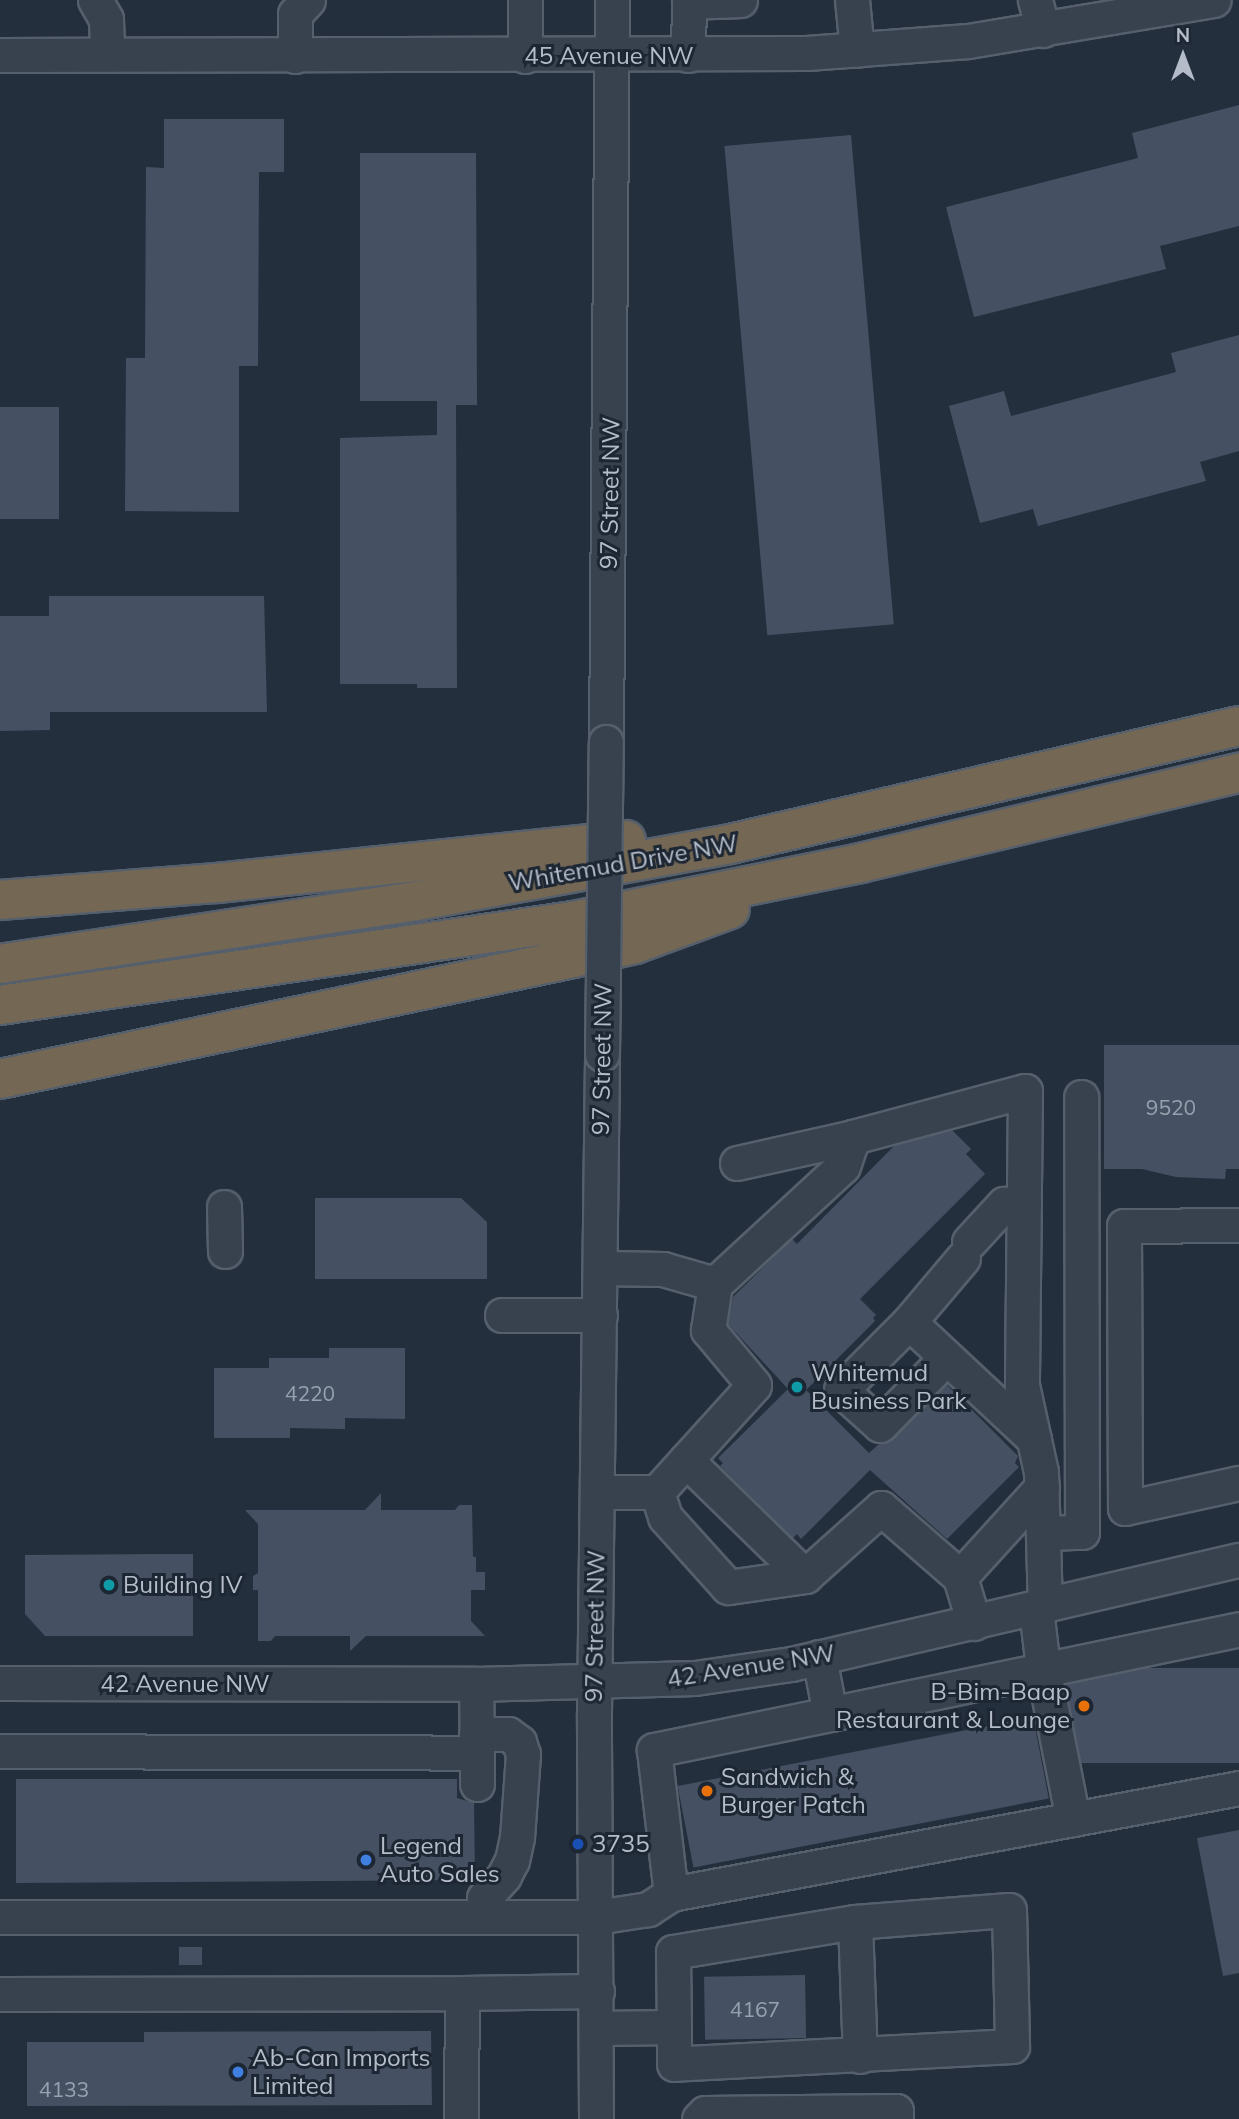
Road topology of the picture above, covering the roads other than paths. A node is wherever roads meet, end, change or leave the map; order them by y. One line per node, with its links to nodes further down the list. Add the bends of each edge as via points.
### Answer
1 (525, 0): 16 (street)
2 (612, 0): 17 (street, 97 Street NW)
3 (740, 0): 6 (street)
4 (852, 0): 11 (street)
5 (1214, 0): 7 (street, 45 Avenue NW)
6 (689, 1): 14 (street)
7 (1174, 4): 10 (street, 45 Avenue NW)
8 (293, 5): 15 (street)
9 (108, 6): 12 (street)
10 (1039, 15): 11 (street, 45 Avenue NW, via 968,41)
11 (857, 50): 14 (street, 45 Avenue NW)
12 (107, 54): 13 (street, 45 Avenue NW); 15 (street, 45 Avenue NW)
13 (0, 55)
14 (688, 55): 17 (street, 45 Avenue NW)
15 (295, 56): 16 (street, 45 Avenue NW)
16 (525, 56): 17 (street, 45 Avenue NW)
17 (613, 56): 33 (street, 97 Street NW, bridge)
18 (1239, 726): 20 (highway, Whitemud Drive NW)
19 (1239, 773): 21 (highway, Whitemud Drive NW)
20 (730, 844): 22 (highway, via 632,840 569,844 217,883); 23 (highway, Whitemud Drive NW, via 417,901)
21 (860, 863): 24 (highway, Whitemud Drive NW, via 560,924); 25 (highway, via 635,944)
22 (0, 900)
23 (0, 964)
24 (0, 1005)
25 (0, 1079)
26 (1081, 1097): 45 (street, via 1082,1532)
27 (853, 1137): 28 (street); 29 (street, via 1025,1091); 34 (street, via 843,1166)
28 (737, 1163)
29 (1024, 1205): 37 (street, via 1004,1203); 39 (street, via 1022,1385)
30 (224, 1207): 32 (street)
31 (1239, 1225): 41 (street, via 1124,1226 1125,1508)
32 (225, 1251)
33 (600, 1268): 34 (street, via 663,1269); 36 (street, 97 Street NW)
34 (715, 1284): 40 (street, via 708,1330 754,1385)
35 (502, 1315): 36 (street)
36 (600, 1315): 43 (street, 97 Street NW)
37 (909, 1322): 38 (street); 38 (street, via 841,1391 880,1424)
38 (945, 1359): 39 (street)
39 (1034, 1439): 42 (street)
40 (685, 1460): 44 (street); 47 (street)
41 (1239, 1483)
42 (1042, 1488): 45 (street); 48 (street)
43 (597, 1492): 44 (street); 54 (street, 97 Street NW)
44 (657, 1492): 47 (street, via 665,1517 728,1587)
45 (1044, 1533): 49 (street)
46 (1239, 1560): 49 (street, 42 Avenue NW)
47 (804, 1576): 48 (street, via 881,1508)
48 (960, 1577): 50 (street)
49 (1040, 1607): 50 (street, 42 Avenue NW); 53 (street)
50 (974, 1623): 52 (street, 42 Avenue NW)
51 (1239, 1629): 53 (street)
52 (819, 1657): 54 (street, 42 Avenue NW, via 727,1674); 57 (street)
53 (1044, 1668): 57 (street); 61 (street)
54 (594, 1682): 56 (street, 42 Avenue NW); 65 (street, 97 Street NW)
55 (0, 1683): 56 (street, 42 Avenue NW)
56 (476, 1684): 59 (street)
57 (830, 1714): 62 (street, via 654,1750)
58 (0, 1751): 59 (street)
59 (477, 1757): 64 (street, via 508,1734 519,1742 523,1754 512,1860 484,1898)
60 (1239, 1788): 61 (street)
61 (1073, 1819): 62 (street)
62 (671, 1894): 65 (street, via 648,1909)
63 (0, 1917): 64 (street)
64 (484, 1917): 65 (street)
65 (596, 1917): 67 (street, 97 Street NW)
66 (855, 1922): 70 (street, via 673,1952); 72 (street); 72 (street, via 1009,1910 1012,2046)
67 (597, 1991): 68 (street); 71 (street, 97 Street NW)
68 (462, 1993): 69 (street); 73 (street)
69 (0, 1994)
70 (674, 2027): 71 (street); 72 (street, via 674,2064)
71 (597, 2028): 74 (street, 97 Street NW)
72 (860, 2056)
73 (461, 2119)
74 (596, 2119)
75 (699, 2119): 76 (street, via 705,2113 896,2111)
76 (896, 2119)

